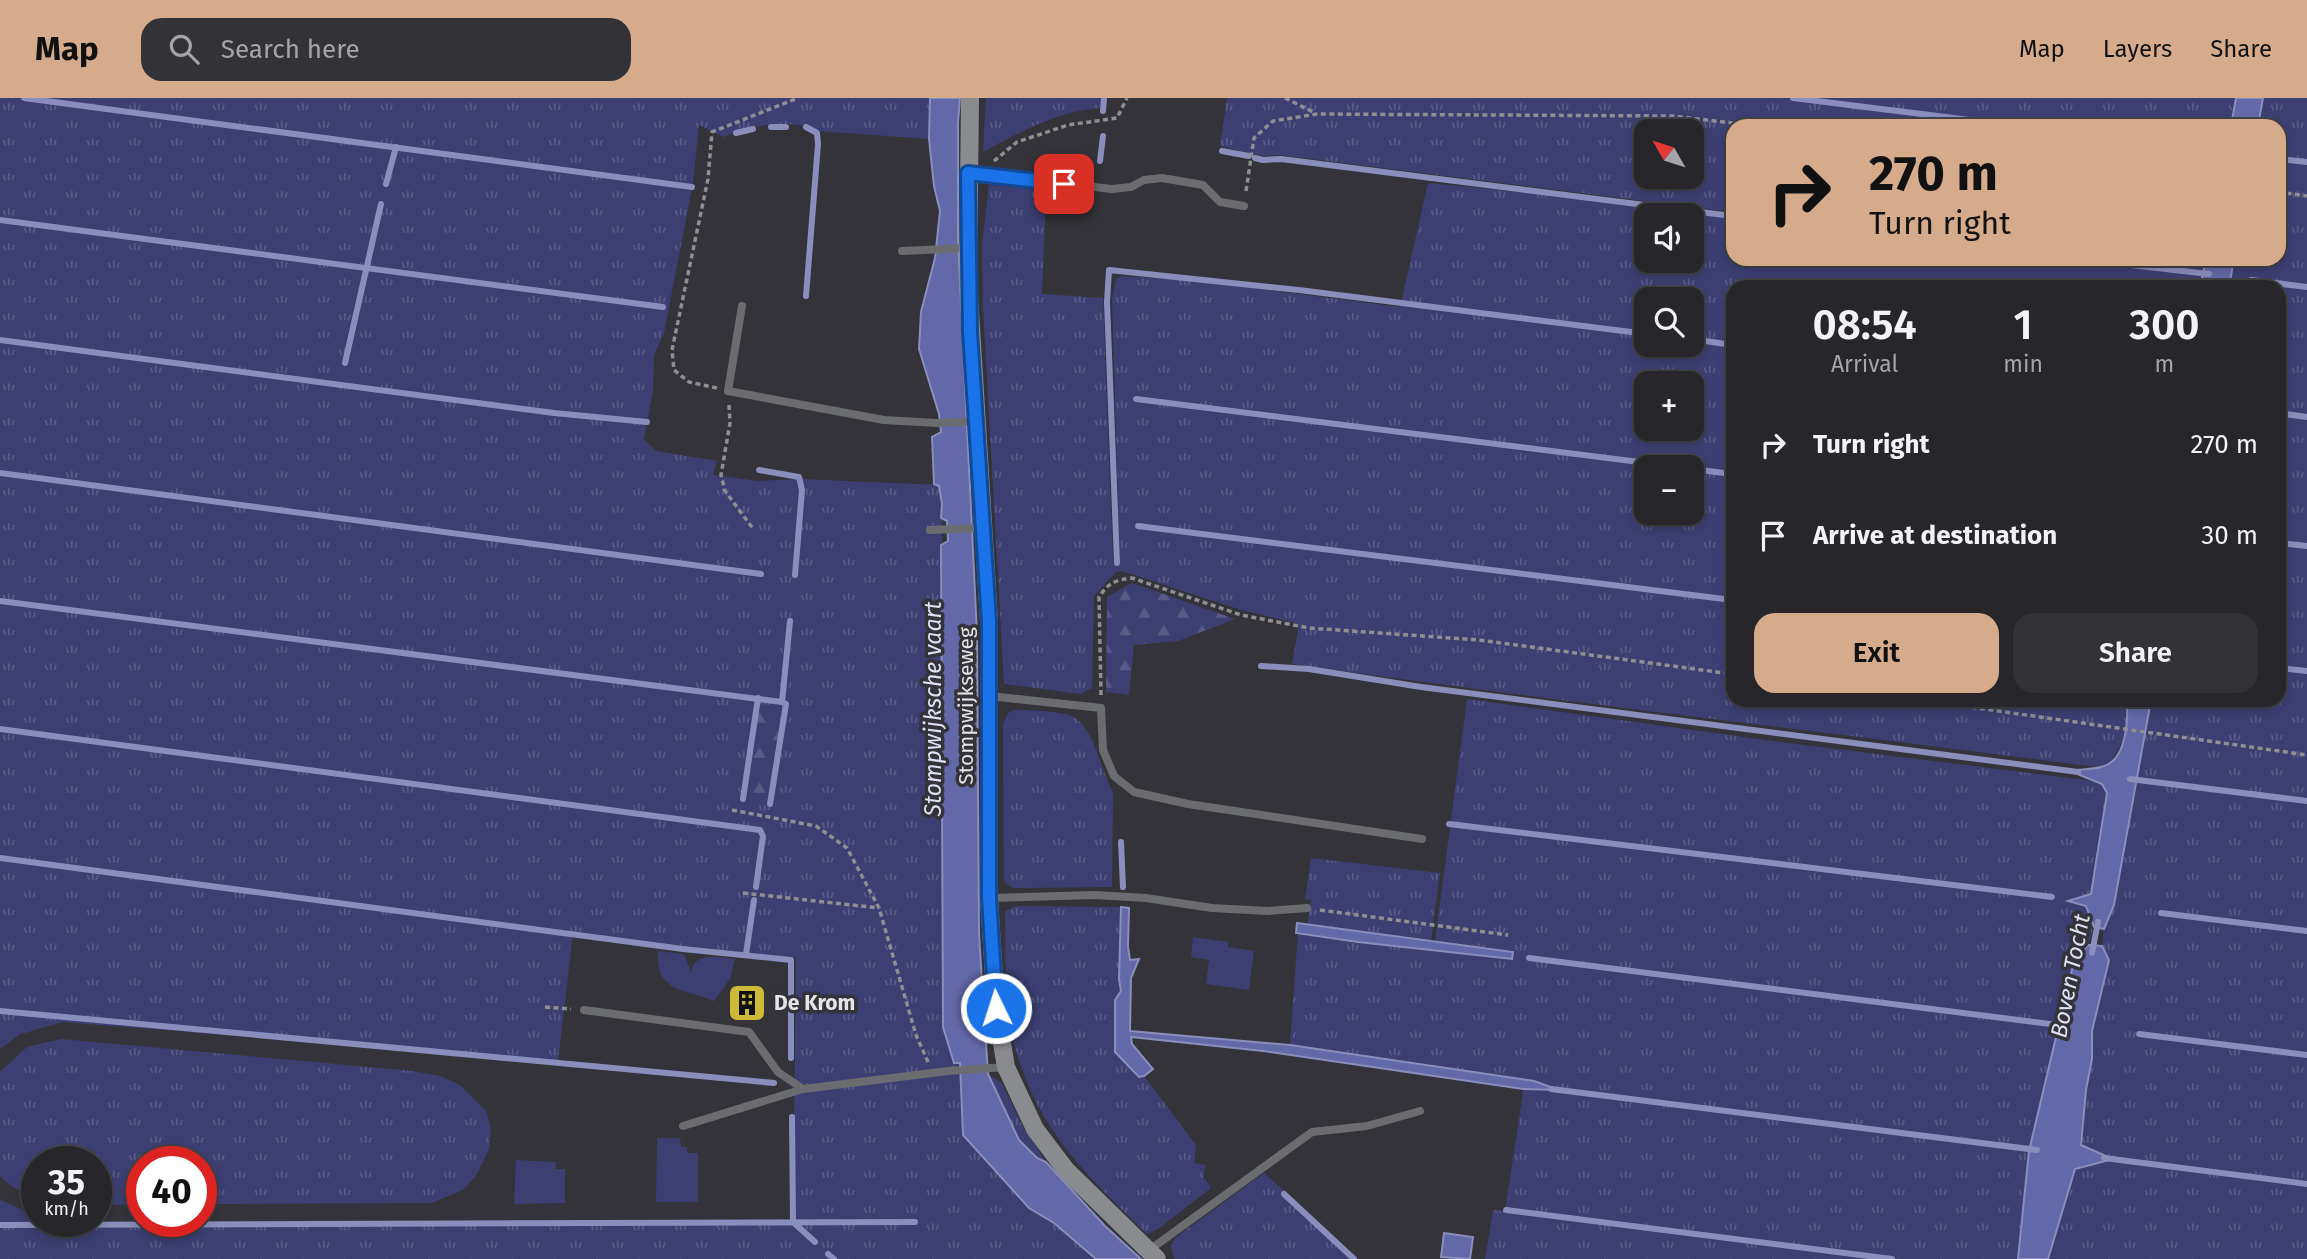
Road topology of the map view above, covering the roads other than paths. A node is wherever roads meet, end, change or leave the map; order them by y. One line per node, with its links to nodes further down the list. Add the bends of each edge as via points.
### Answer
1 (970, 98): 2 (street, Stompwijkseweg)
2 (968, 173): 3 (lane, via 1112,189 1162,178 1203,185 1220,202); 4 (street, Stompwijkseweg)
3 (1244, 206)
4 (964, 248): 5 (lane); 7 (street, Stompwijkseweg)
5 (902, 251)
6 (742, 306): 7 (lane, via 728,391 884,420)
7 (972, 421): 8 (street, Stompwijkseweg)
8 (979, 529): 9 (lane); 10 (street, Stompwijkseweg, via 989,621)
9 (930, 530)
10 (988, 696): 11 (lane, via 1101,708 1103,750 1114,776 1134,792); 12 (street, Stompwijkseweg)
11 (1422, 839)
12 (989, 898): 13 (lane, via 1096,895 1235,909); 15 (street, Stompwijkseweg)
13 (1307, 908)
14 (584, 1010): 16 (lane, via 749,1032 778,1072)
15 (998, 1068): 16 (lane); 19 (street, Stompwijkseweg, via 1049,1149)
16 (803, 1089): 18 (lane)
17 (1420, 1111): 19 (lane, via 1367,1126 1312,1132)
18 (683, 1126)
19 (1152, 1255)

